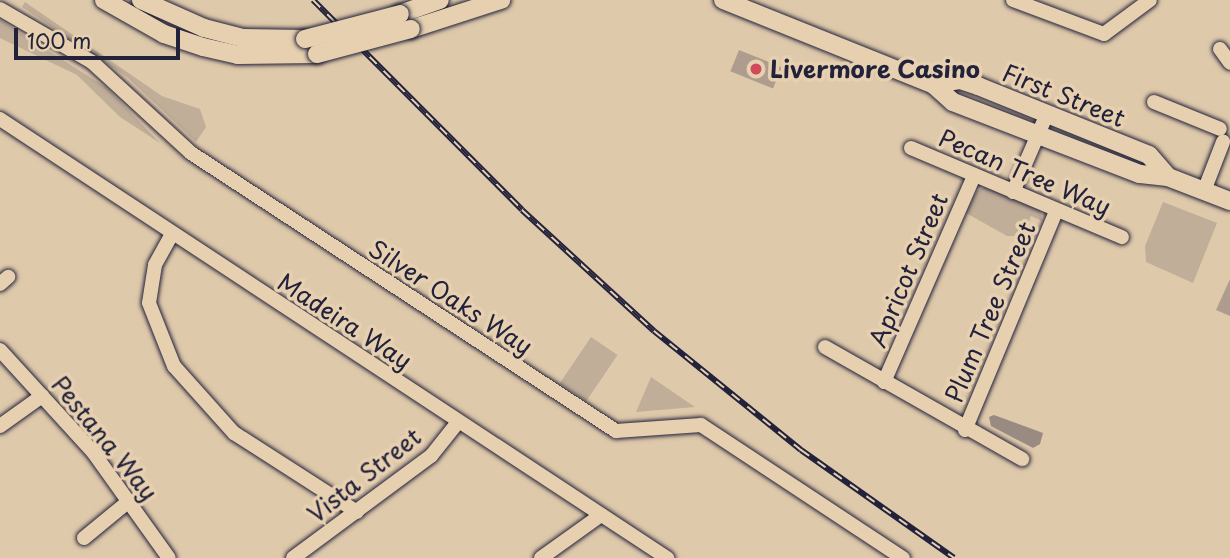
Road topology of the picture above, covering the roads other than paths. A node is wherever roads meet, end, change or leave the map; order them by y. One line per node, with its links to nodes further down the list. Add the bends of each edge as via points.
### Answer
1 (104, 0): 9 (main road, bridge, via 164,34 238,55 317,54)
2 (142, 0): 9 (main road, bridge, via 204,28 243,38 305,39)
3 (440, 0): 9 (main road)
4 (501, 0): 9 (main road)
5 (723, 0): 12 (main road, First Street)
6 (1013, 0): 7 (street, via 1104,34)
7 (1150, 0)
8 (0, 9): 43 (street, Silver Oaks Way, via 92,62 191,153 616,431 701,425)
9 (405, 22)
10 (1220, 49): 11 (street)
11 (1230, 63)
12 (934, 85): 14 (main road, First Street, via 960,80); 16 (main road, First Street, via 953,102)
13 (1154, 102): 17 (street)
14 (1046, 116): 16 (street); 20 (main road, First Street, via 1149,155)
15 (0, 119): 25 (street, Madeira Way)
16 (1038, 135): 20 (main road, First Street, via 1140,174); 22 (street)
17 (1226, 135): 21 (street)
18 (911, 148): 19 (street, Pecan Tree Way)
19 (974, 176): 22 (street, Pecan Tree Way); 29 (street, Apricot Street)
20 (1168, 177): 21 (main road, First Street)
21 (1203, 191): 23 (main road, First Street)
22 (1013, 192): 24 (street, Pecan Tree Way)
23 (1230, 201)
24 (1056, 211): 26 (street, Pecan Tree Way); 33 (street, Plum Tree Street)
25 (172, 234): 31 (street, Madeira Way); 36 (street, via 155,265 149,303 174,366 234,433)
26 (1122, 237)
27 (825, 346): 29 (street)
28 (0, 350): 30 (street, Pestana Way)
29 (884, 382): 33 (street)
30 (42, 396): 32 (street); 35 (street, Pestana Way)
31 (457, 422): 36 (street, Vista Street, via 431,456); 37 (street, Madeira Way)
32 (0, 426)
33 (965, 430): 34 (street)
34 (1022, 459)
35 (129, 501): 38 (street); 39 (street, Pestana Way)
36 (357, 512): 40 (street, Vista Street)
37 (601, 514): 41 (street); 42 (street, Madeira Way)
38 (84, 538)
39 (169, 558)
40 (293, 558)
41 (541, 558)
42 (667, 558)
43 (903, 558)

